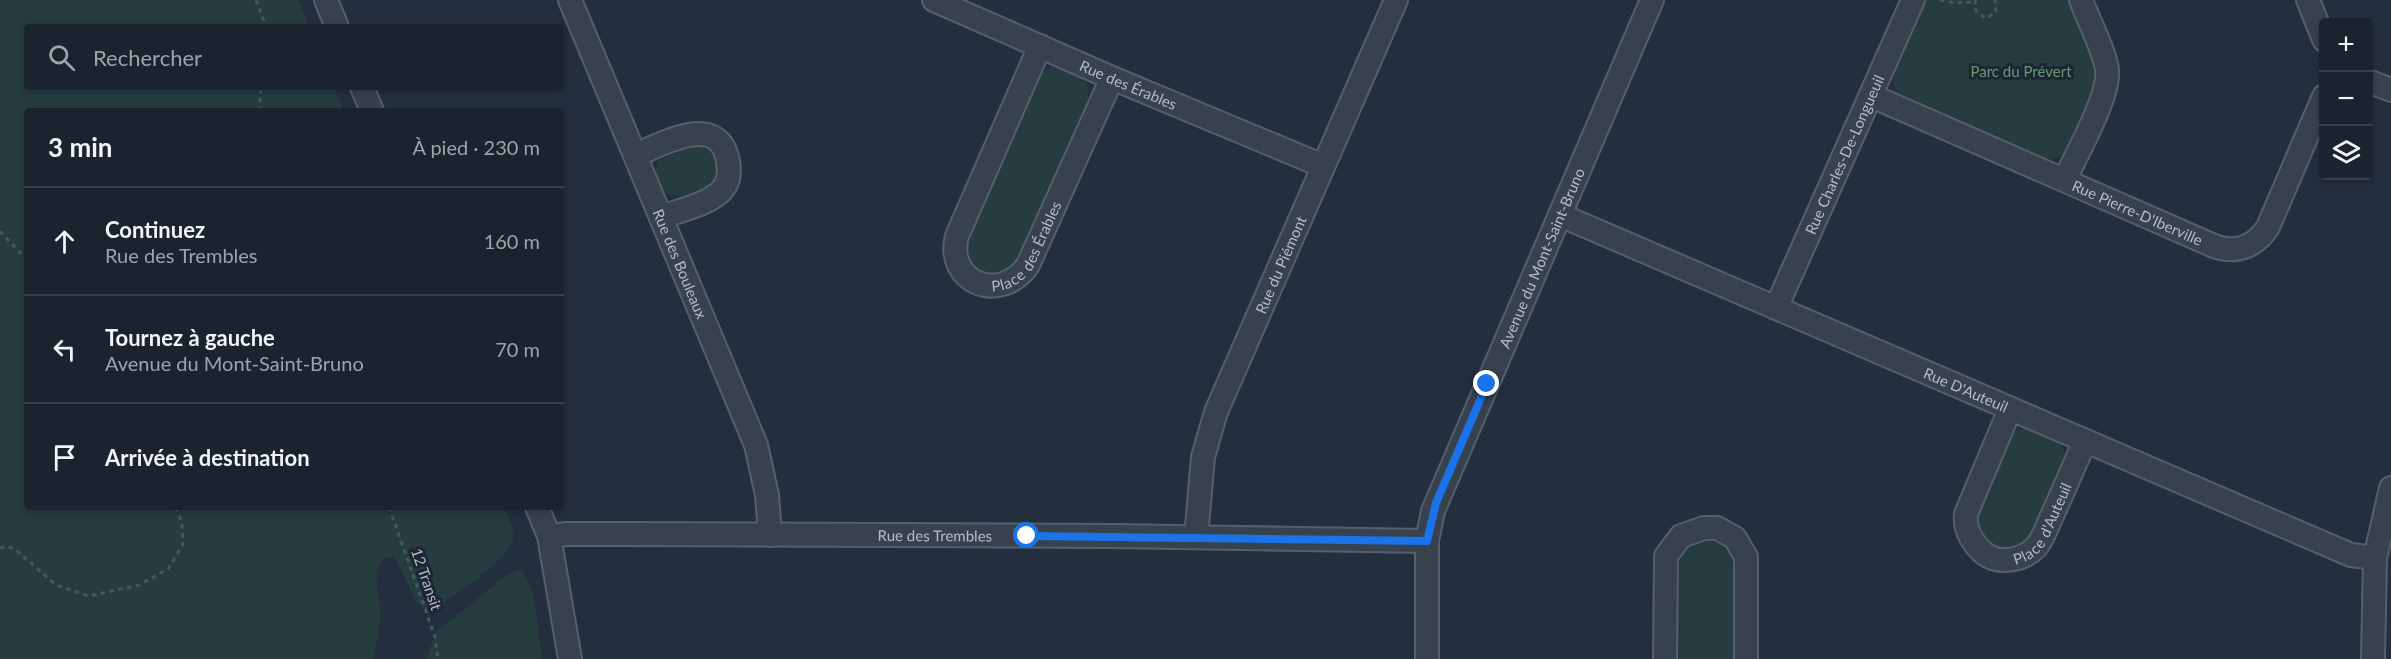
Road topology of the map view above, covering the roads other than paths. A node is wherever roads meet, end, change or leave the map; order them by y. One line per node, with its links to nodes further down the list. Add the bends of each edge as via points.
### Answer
1 (326, 0): 9 (street)
2 (570, 0): 19 (street, Rue des Bouleaux)
3 (934, 0): 11 (street, Rue des Érables)
4 (1396, 0): 20 (street, Rue du Piémont)
5 (1652, 0): 22 (street, Avenue du Mont-Saint-Bruno)
6 (1913, 0): 16 (street, Rue Charles-De-Longueuil)
7 (2081, 0): 21 (street, via 2106,64 2107,79)
8 (2308, 0): 10 (street)
9 (336, 24)
10 (2319, 28)
11 (1040, 46): 12 (street, Rue des Érables); 12 (street, Place des Érables, via 955,245 958,266 981,283 1004,285 1028,265)
12 (1112, 78): 20 (street, Rue des Érables)
13 (2373, 83): 15 (street)
14 (363, 90): 17 (street)
15 (2391, 90)
16 (1872, 96): 21 (street, Rue Pierre-D'Iberville); 24 (street, Rue Charles-De-Longueuil)
17 (371, 108)
18 (2319, 108): 21 (street, Rue Pierre-D'Iberville, via 2268,227 2260,238 2240,249 2222,249)
19 (636, 155): 23 (street, Rue des Bouleaux); 23 (street, via 680,136 696,134 710,137 726,153 730,169 721,191 706,201)
20 (1323, 166): 31 (street, Rue du Piémont, via 1209,433 1199,484)
21 (2065, 179)
22 (1560, 214): 24 (street, Rue D'Auteuil); 32 (street, Avenue du Mont-Saint-Bruno, via 1447,476 1433,511)
23 (662, 217): 29 (street, Rue des Bouleaux, via 758,451)
24 (1776, 308): 25 (street, Rue D'Auteuil)
25 (2010, 409): 26 (street, Rue D'Auteuil); 26 (street, Place d'Auteuil, via 1965,517 1972,541 1990,558 2016,559 2039,544)
26 (2085, 441): 33 (street, Rue D'Auteuil, via 2351,555)
27 (2391, 488): 33 (street)
28 (538, 510): 30 (street)
29 (770, 535): 30 (street, Rue des Trembles); 31 (street, Rue des Trembles)
30 (549, 536): 34 (street)
31 (1196, 537): 32 (street, Rue des Trembles)
32 (1427, 541): 35 (street, Avenue du Mont-Saint-Bruno)
33 (2375, 558): 38 (street)
34 (570, 659)
35 (1427, 659)
36 (1665, 659): 37 (street, via 1666,556 1681,536 1710,528 1731,535 1746,557)
37 (1746, 659)
38 (2373, 659)

